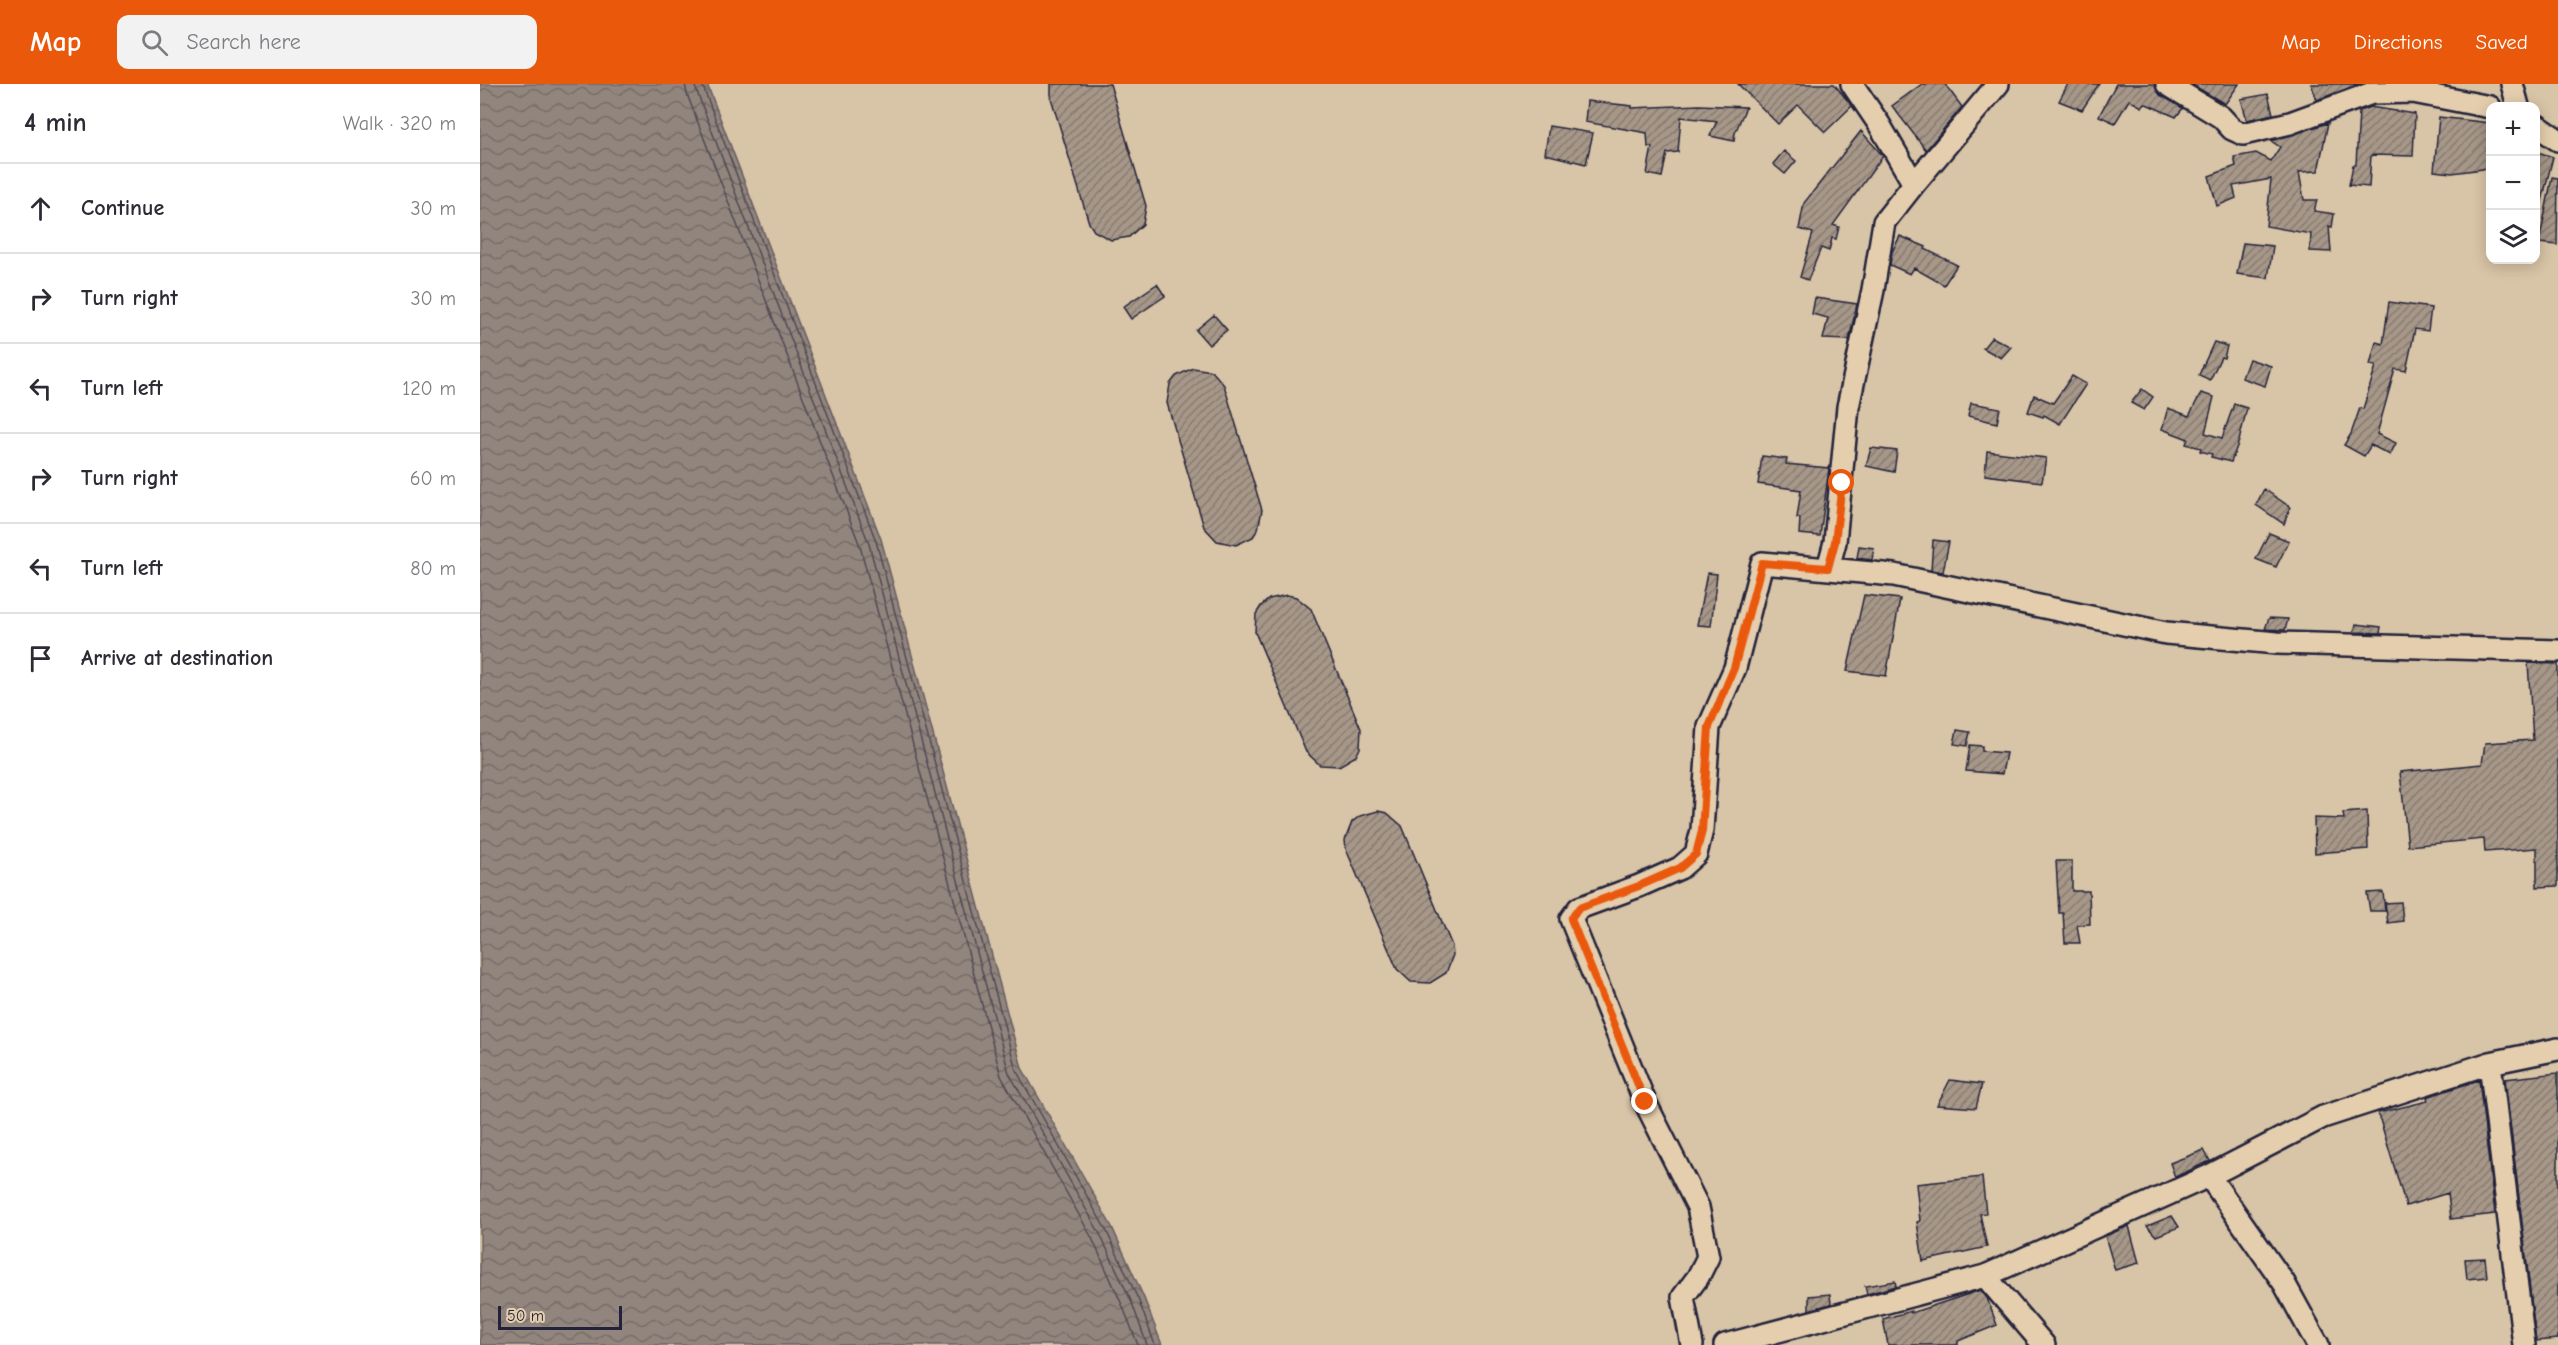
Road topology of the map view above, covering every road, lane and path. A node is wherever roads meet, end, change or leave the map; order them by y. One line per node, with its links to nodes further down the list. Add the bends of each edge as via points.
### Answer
1 (1852, 84): 9 (street)
2 (1998, 84): 9 (street)
3 (2168, 84): 6 (street, via 2243,134 2290,123 2372,93 2413,92)
4 (2512, 84): 5 (street)
5 (2516, 102)
6 (2486, 106)
7 (2540, 128): 8 (street)
8 (2558, 140)
9 (1914, 184): 10 (street, via 1884,222 1848,407 1835,542)
10 (1828, 568): 11 (street, via 1894,575 2166,633 2277,643); 16 (street, via 1762,563 1734,668 1709,727 1702,831 1696,854 1680,868 1579,908 1571,919 1645,1102 1698,1207 1708,1257 1683,1297)
11 (2558, 651)
12 (2558, 1049): 13 (street)
13 (2490, 1063): 14 (street, via 2323,1117); 20 (street)
14 (2209, 1176): 15 (street); 19 (street, via 2284,1283)
15 (1985, 1276): 17 (street); 18 (street)
16 (1692, 1345)
17 (1725, 1345)
18 (2044, 1345)
19 (2318, 1345)
20 (2524, 1345)

